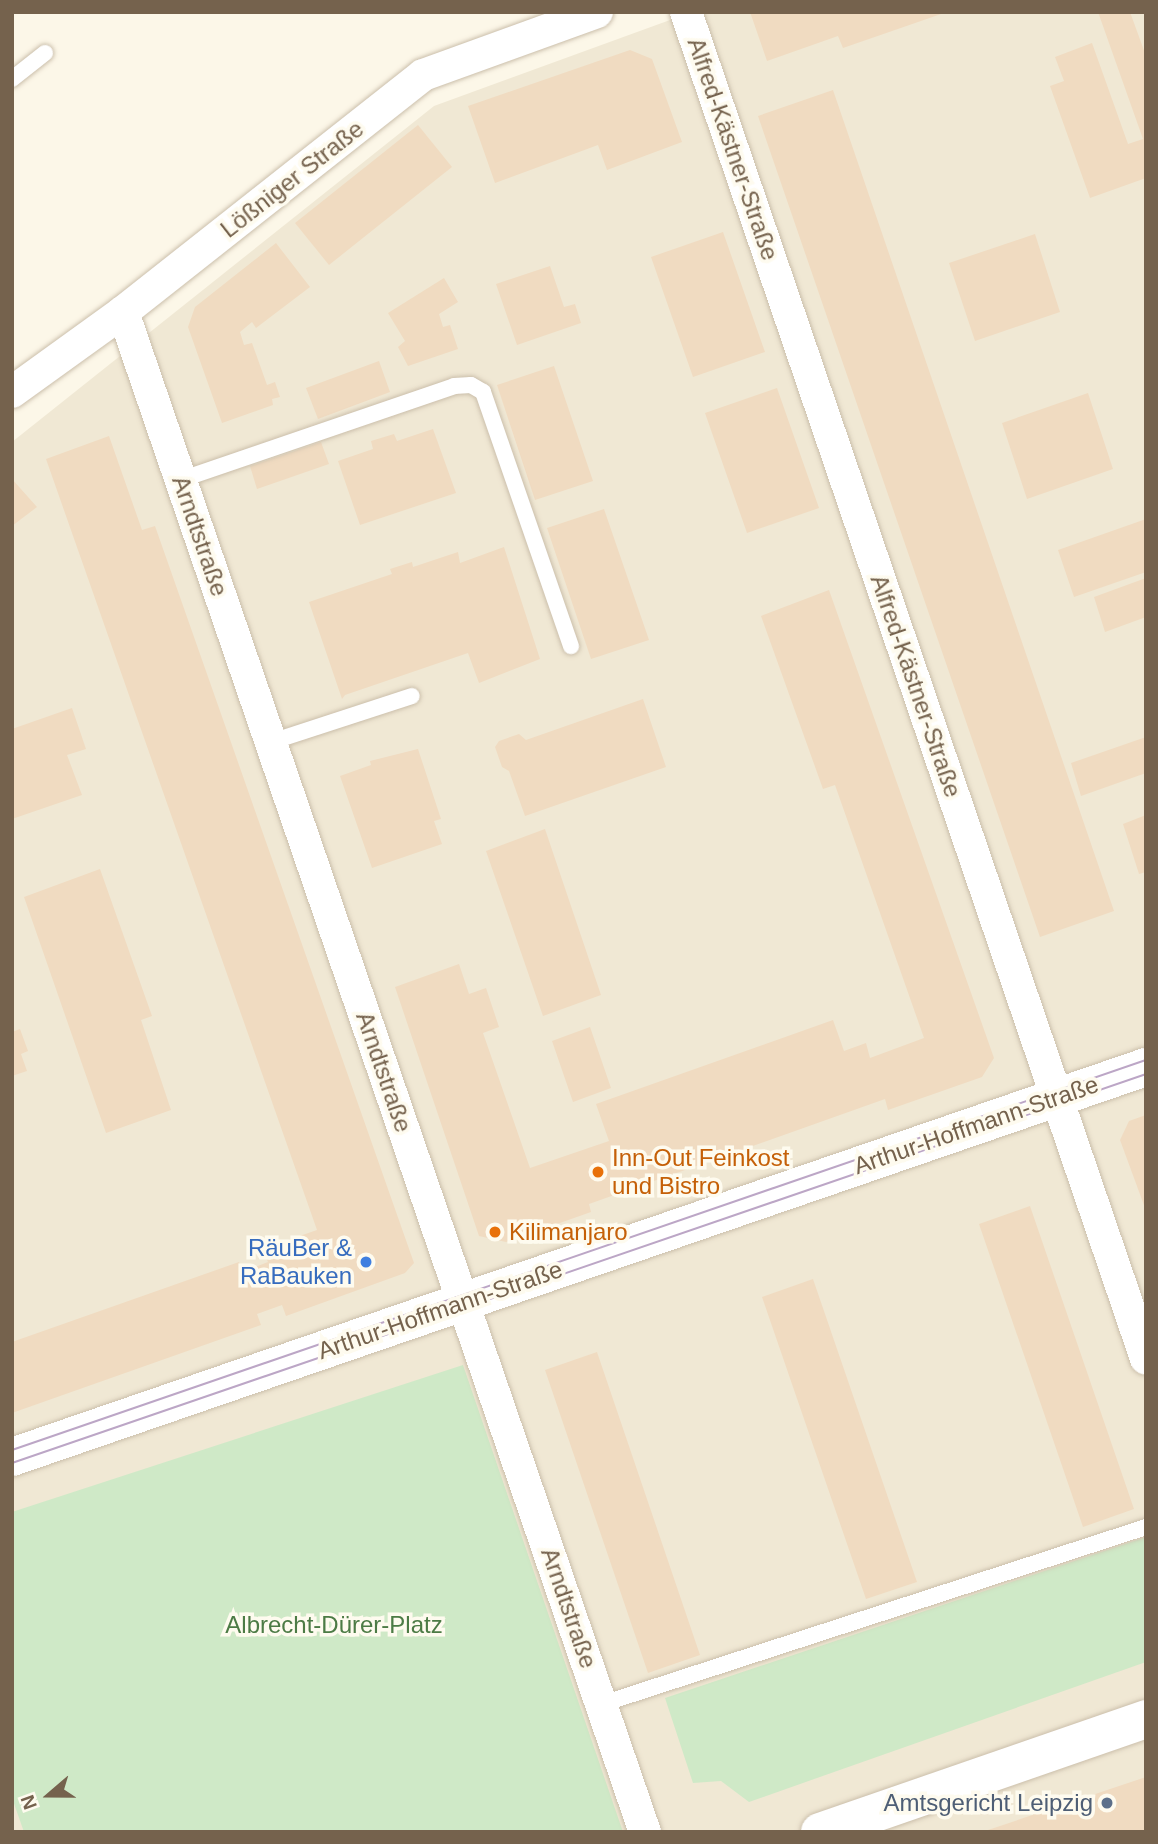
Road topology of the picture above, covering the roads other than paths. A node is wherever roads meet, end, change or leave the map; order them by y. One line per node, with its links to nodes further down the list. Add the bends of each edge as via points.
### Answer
1 (597, 12): 5 (street, Lößniger Straße, via 423,75)
2 (686, 12): 12 (street, Alfred-Kästner-Straße)
3 (45, 53): 4 (lane)
4 (12, 79)
5 (123, 312): 6 (street, Lößniger Straße); 7 (street, Arndtstraße)
6 (12, 392)
7 (180, 480): 8 (lane, via 471,384 483,392); 10 (street, Arndtstraße)
8 (571, 646)
9 (412, 696): 10 (lane)
10 (271, 742): 13 (street, Arndtstraße)
11 (1146, 1068): 12 (street, Arthur-Hoffmann-Straße)
12 (1057, 1097): 13 (street, Arthur-Hoffmann-Straße); 14 (street, Alfred-Kästner-Straße)
13 (464, 1302): 15 (street, Arthur-Hoffmann-Straße); 17 (street, Arndtstraße)
14 (1146, 1359)
15 (12, 1457)
16 (1146, 1527): 17 (lane)
17 (602, 1704): 19 (street, Arndtstraße)
18 (1146, 1719): 20 (street)
19 (645, 1832)
20 (820, 1832)

